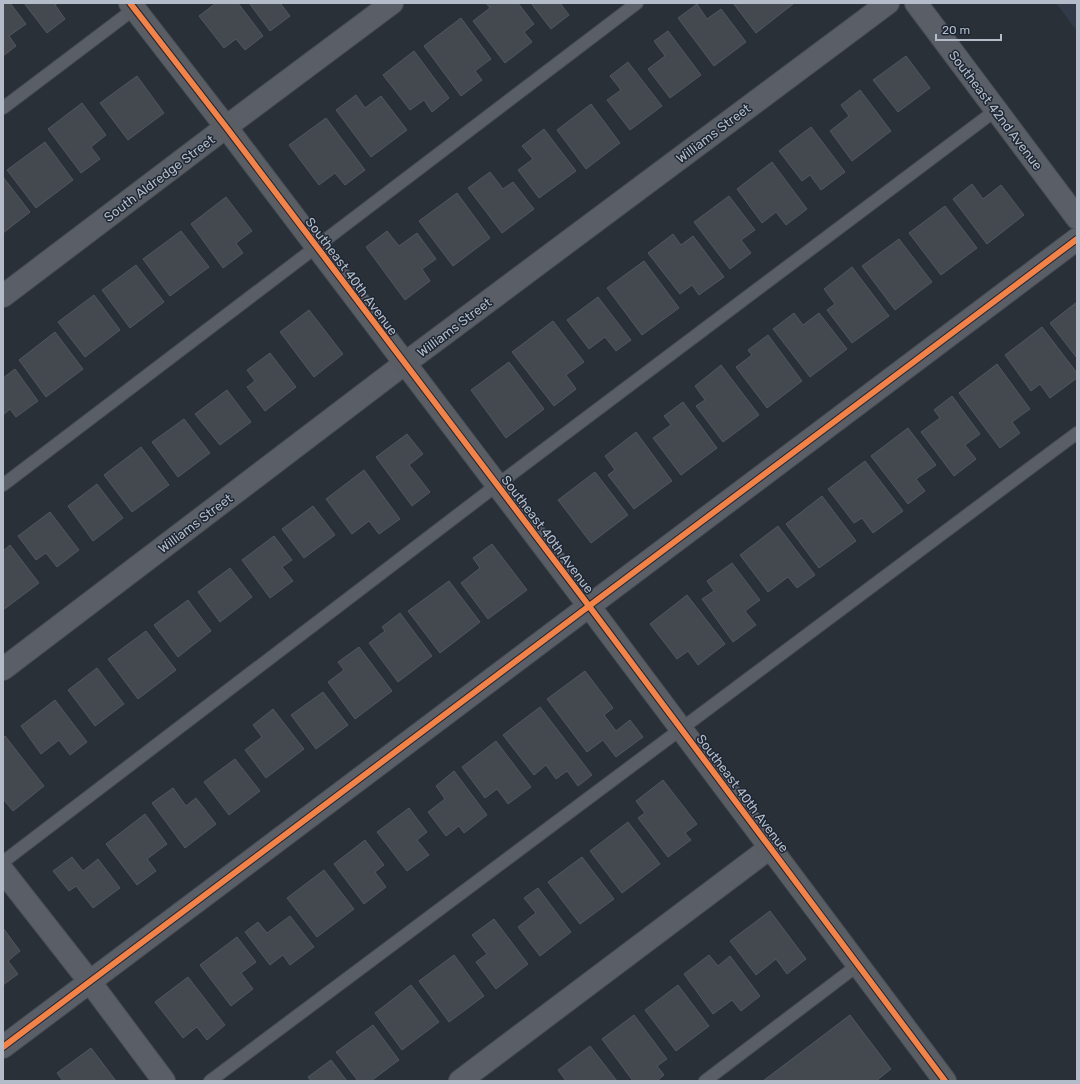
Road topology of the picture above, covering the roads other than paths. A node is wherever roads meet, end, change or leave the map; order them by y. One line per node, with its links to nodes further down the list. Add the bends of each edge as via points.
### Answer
1 (392, 3): 8 (street, South Aldredge Street)
2 (638, 3): 11 (lane)
3 (888, 3): 13 (street, Williams Street)
4 (916, 3): 7 (street, Southeast 42nd Avenue)
5 (135, 5): 6 (lane); 8 (street, Southeast 40th Avenue)
6 (3, 108)
7 (996, 110): 9 (street, Southeast 42nd Avenue); 16 (lane)
8 (226, 127): 11 (street, Southeast 40th Avenue); 12 (street, South Aldredge Street)
9 (1077, 218)
10 (1077, 239): 17 (street)
11 (316, 247): 13 (street, Southeast 40th Avenue); 15 (lane)
12 (3, 296)
13 (404, 364): 16 (street, Southeast 40th Avenue); 18 (street, Williams Street)
14 (1077, 432): 19 (lane)
15 (3, 485)
16 (497, 485): 17 (street, Southeast 40th Avenue); 21 (lane)
17 (589, 606): 19 (street, Southeast 40th Avenue); 24 (street)
18 (3, 669)
19 (680, 729): 20 (street, Southeast 40th Avenue); 27 (lane)
20 (771, 847): 23 (street, Southeast 40th Avenue); 28 (street)
21 (3, 862)
22 (3, 871): 24 (street)
23 (858, 965): 29 (lane); 30 (street, Southeast 40th Avenue)
24 (90, 982): 25 (street); 26 (street)
25 (3, 1047)
26 (164, 1081)
27 (210, 1081)
28 (460, 1081)
29 (705, 1081)
30 (945, 1081)

